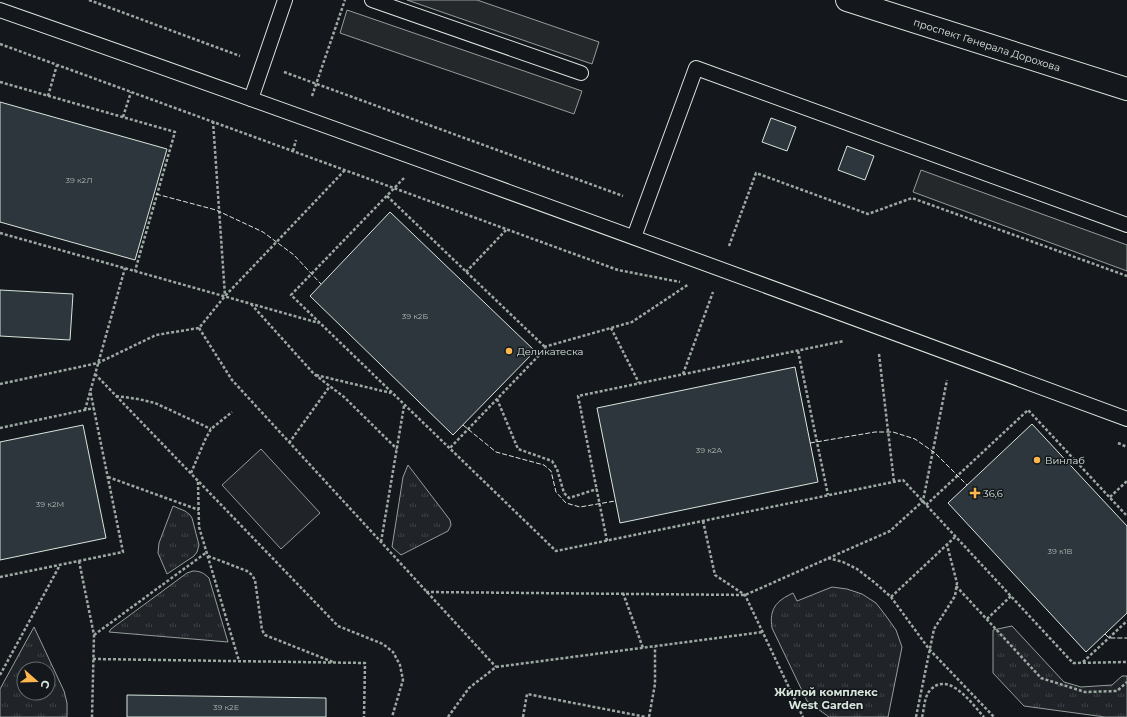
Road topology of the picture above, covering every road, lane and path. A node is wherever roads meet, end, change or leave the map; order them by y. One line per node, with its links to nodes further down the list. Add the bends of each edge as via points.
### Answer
1 (89, 0): 9 (path)
2 (285, 0): 9 (lane)
3 (345, 0): 12 (path)
4 (372, 0): 10 (lane)
5 (847, 0): 13 (main road, проспект Генерала Дорохова)
6 (0, 10): 16 (lane)
7 (0, 44): 8 (path)
8 (57, 64): 14 (path); 15 (path)
9 (263, 64): 12 (path); 16 (lane)
10 (581, 73)
11 (0, 82): 15 (path)
12 (316, 84): 18 (path); 25 (path)
13 (1127, 89)
14 (131, 92): 17 (path); 19 (path)
15 (48, 96): 17 (path)
16 (251, 99): 18 (lane)
17 (123, 117): 32 (path, via 175,132)
18 (304, 119): 20 (path); 21 (lane)
19 (212, 121): 20 (path); 40 (path)
20 (293, 151): 22 (path)
21 (421, 161): 23 (path); 29 (lane)
22 (345, 170): 23 (path); 40 (path)
23 (394, 188): 24 (path); 27 (path)
24 (387, 196): 33 (path); 42 (path, via 291,295)
25 (646, 205): 26 (lane, via 696,68); 29 (lane)
26 (1127, 225)
27 (507, 229): 33 (path); 35 (path, via 618,270)
28 (0, 233): 30 (path)
29 (634, 237): 31 (lane)
30 (124, 268): 32 (path); 51 (path)
31 (721, 269): 34 (path, via 756,173 868,214 912,198); 38 (path); 70 (lane)
32 (135, 271): 40 (path)
33 (466, 272): 48 (path)
34 (1127, 276)
35 (689, 284): 36 (path); 44 (path, via 632,322)
36 (695, 286)
37 (707, 290): 38 (path)
38 (712, 292): 39 (path); 54 (path)
39 (720, 295)
40 (225, 296): 41 (path); 43 (path)
41 (251, 304): 42 (path); 53 (path)
42 (319, 323): 60 (path)
43 (199, 328): 51 (path, via 156,335); 74 (path, via 232,380)
44 (611, 328): 48 (path); 56 (path)
45 (836, 338): 46 (path)
46 (844, 341): 47 (path); 49 (path)
47 (851, 344)
48 (544, 347): 62 (path, via 546,348)
49 (798, 351): 54 (path); 84 (path)
50 (885, 357): 82 (path, via 879,354)
51 (98, 363): 52 (path); 57 (path)
52 (95, 374): 59 (path); 61 (path)
53 (314, 374): 58 (path); 60 (path)
54 (683, 374): 56 (path)
55 (954, 382): 86 (path, via 947,380)
56 (639, 383): 83 (path, via 578,396)
57 (0, 384)
58 (330, 386): 74 (path); 76 (path)
59 (90, 390): 65 (path); 66 (path)
60 (392, 394): 63 (path)
61 (116, 396): 72 (path, via 156,403); 78 (path)
62 (497, 399): 77 (path); 83 (path, via 518,449 552,461 564,493 569,498)
63 (405, 405): 76 (path); 77 (path)
64 (1021, 407): 67 (path)
65 (94, 408): 66 (path); 79 (path)
66 (85, 410): 71 (path)
67 (1028, 410): 69 (path); 85 (path); 87 (path)
68 (232, 412): 72 (path)
69 (1035, 413)
70 (1127, 419)
71 (0, 428)
72 (211, 429): 78 (path)
73 (1113, 441): 75 (path)
74 (289, 443): 93 (path)
75 (1127, 447)
76 (397, 449): 93 (path)
77 (450, 449): 92 (path, via 556,551)
78 (191, 473): 81 (path)
79 (108, 477): 88 (path); 98 (path, via 124,552)
80 (1127, 481): 85 (path)
81 (198, 482): 88 (path); 124 (path, via 338,626 383,644 393,652 400,665 403,680)
82 (894, 482): 84 (path); 86 (path, via 903,480)
83 (597, 489): 92 (path)
84 (828, 495): 90 (path)
85 (1110, 497): 89 (path)
86 (923, 501): 87 (path); 97 (path, via 890,531)
87 (926, 505): 91 (path)
88 (199, 510): 95 (path, via 199,527)
89 (1127, 516)
90 (703, 521): 92 (path); 104 (path, via 715,575)
91 (955, 537): 94 (path); 105 (path)
92 (608, 541)
93 (381, 542): 102 (path)
94 (947, 545): 101 (path); 106 (path)
95 (207, 552): 96 (path); 110 (path)
96 (208, 556): 115 (path); 117 (path, via 252,575 265,635)
97 (828, 558): 104 (path); 106 (path, via 857,569)
98 (79, 561): 99 (path); 110 (path)
99 (60, 564): 100 (path); 120 (path)
100 (0, 577)
101 (956, 586): 107 (path); 113 (path, via 955,596 934,629)
102 (426, 592): 103 (path); 119 (path)
103 (623, 594): 104 (path); 112 (path)
104 (745, 594): 109 (path)
105 (1011, 596): 107 (path); 118 (path, via 1073,663)
106 (891, 598): 113 (path)
107 (987, 619): 121 (path, via 1041,678 1085,692 1117,691)
108 (1127, 621): 118 (path)
109 (763, 632): 111 (path); 128 (path)
110 (94, 635): 114 (path)
111 (655, 647): 112 (path); 127 (path, via 655,684)
112 (643, 648): 119 (path)
113 (929, 649): 129 (path); 132 (path)
114 (94, 659): 115 (path); 122 (path)
115 (239, 662): 117 (path)
116 (1127, 662): 118 (path)
117 (336, 663): 123 (path, via 364,663)
118 (1083, 663)
119 (496, 667): 125 (path, via 469,688)
120 (0, 675)
121 (1127, 682)
122 (92, 717)
123 (364, 717)
124 (392, 717)
125 (448, 717)
126 (523, 717): 127 (path, via 527,694)
127 (648, 717)
128 (803, 717)
129 (916, 717)
130 (922, 717): 131 (path, via 931,689 938,684 946,684 958,690)
131 (984, 717)
132 (994, 717)

